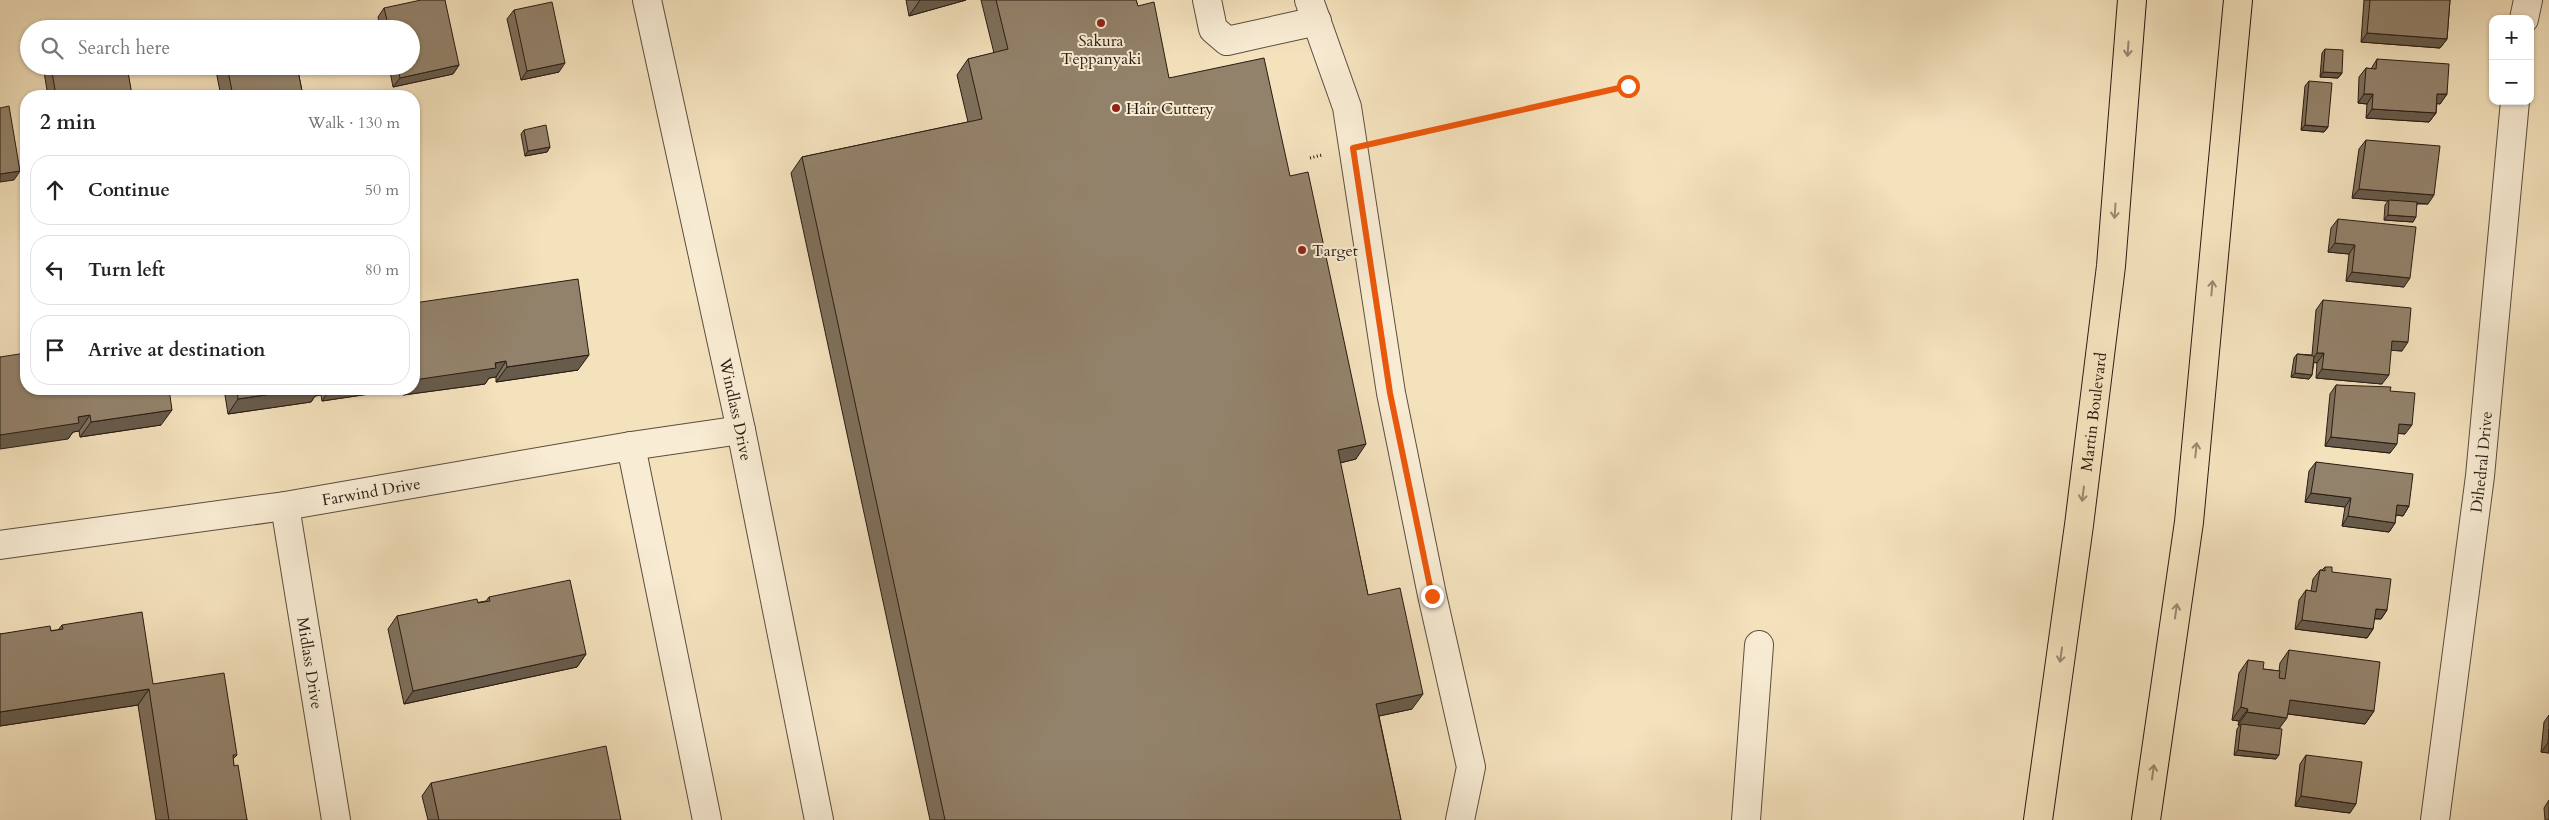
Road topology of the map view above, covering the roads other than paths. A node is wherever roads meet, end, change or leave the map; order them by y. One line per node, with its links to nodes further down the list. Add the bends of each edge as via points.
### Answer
1 (647, 0): 9 (street, Windlass Drive)
2 (1207, 0): 6 (street, via 1213,29 1227,41)
3 (2132, 0): 19 (main road, Martin Boulevard, one-way to 19, via 2111,266 2080,525)
4 (2238, 0): 20 (main road, one-way to 4, via 2189,522)
5 (2528, 0): 7 (street)
6 (1313, 11): 17 (street, via 1347,107 1390,393 1471,767)
7 (2525, 15)
8 (2515, 105): 21 (street, Dihedral Drive, via 2480,476)
9 (741, 430): 10 (street, Farwind Drive); 16 (street, Windlass Drive)
10 (631, 446): 11 (street, Farwind Drive); 15 (street)
11 (285, 506): 12 (street, Farwind Drive); 14 (street, Midlass Drive)
12 (0, 545)
13 (1759, 645): 18 (street)
14 (336, 820)
15 (707, 820)
16 (819, 820)
17 (1460, 820)
18 (1746, 820)
19 (2038, 820)
20 (2146, 820)
21 (2435, 820)

